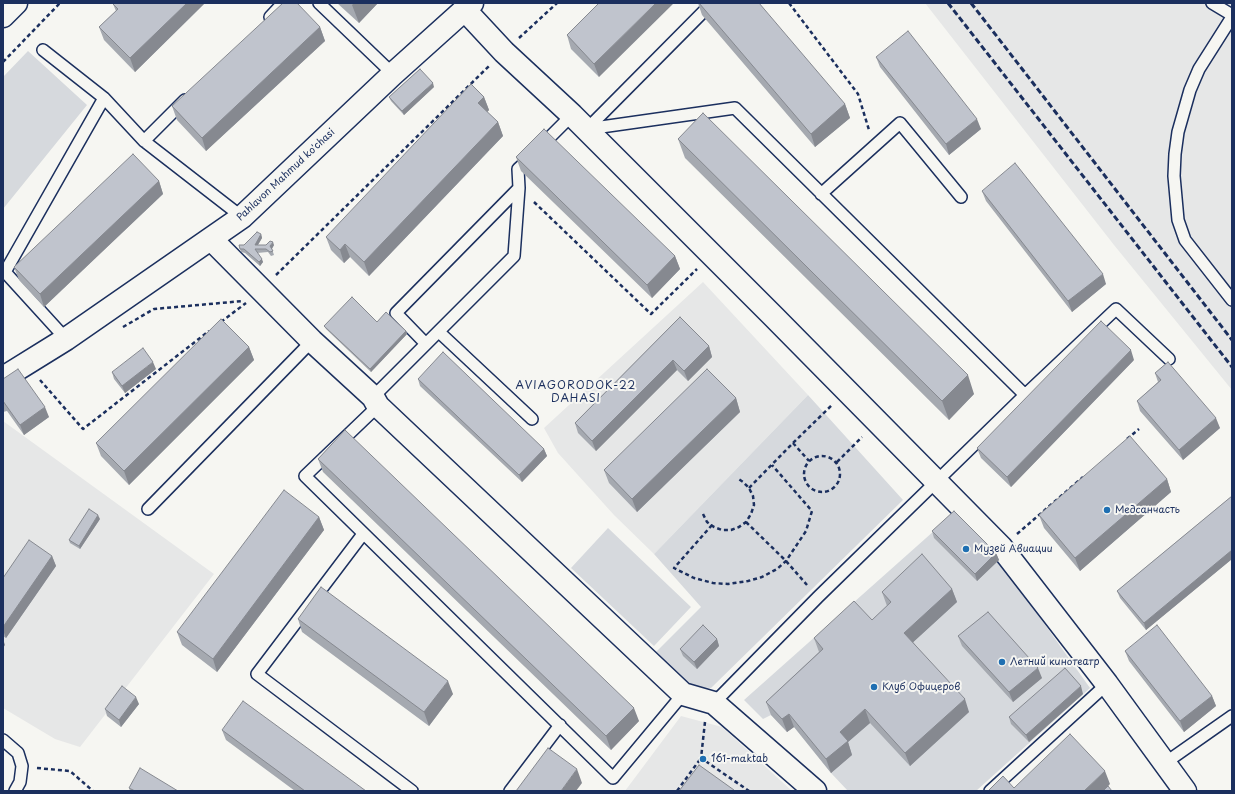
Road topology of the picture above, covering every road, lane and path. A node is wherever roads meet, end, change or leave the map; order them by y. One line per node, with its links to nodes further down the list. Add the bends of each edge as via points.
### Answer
1 (16, 3): 10 (street)
2 (60, 3): 15 (path)
3 (283, 3): 12 (lane)
4 (319, 3): 16 (lane)
5 (557, 3): 14 (path)
6 (712, 3): 19 (lane)
7 (789, 3): 21 (path, via 858,94)
8 (1212, 3): 11 (lane)
9 (468, 6): 14 (street); 16 (street, Pahlavon Mahmud ko'chasi)
10 (3, 16)
11 (1232, 16): 29 (lane, via 1199,69 1190,90 1178,132 1174,176 1178,220 1185,240)
12 (261, 25)
13 (43, 50): 18 (lane)
14 (504, 52): 19 (street); 28 (path)
15 (3, 62)
16 (393, 74): 25 (street, Pahlavon Mahmud ko'chasi)
17 (194, 91): 20 (lane)
18 (104, 98): 20 (lane); 34 (lane, via 5,272)
19 (579, 122): 22 (lane, via 518,169); 23 (lane, via 735,108); 27 (street)
20 (144, 141): 25 (lane)
21 (874, 146): 23 (lane); 24 (lane, via 900,123)
22 (519, 188): 27 (path, via 651,314); 33 (lane, via 514,256); 36 (lane, via 396,313)
23 (821, 194): 40 (lane)
24 (961, 197)
25 (242, 217): 26 (street, Pahlavon Mahmud ko'chasi)
26 (211, 239): 28 (street); 34 (street, Pahlavon Mahmud ko'chasi)
27 (712, 255): 53 (street)
28 (262, 290): 35 (street)
29 (1232, 300)
30 (218, 324): 31 (path, via 249,300 154,309)
31 (120, 329)
32 (212, 329): 38 (path, via 83,429)
33 (438, 332): 36 (lane); 43 (lane)
34 (66, 339): 38 (street, Pahlavon Mahmud ko'chasi)
35 (312, 341): 41 (street); 55 (lane)
36 (426, 344): 41 (lane)
37 (1169, 359): 40 (lane, via 1116,309)
38 (27, 364): 39 (street, Pahlavon Mahmud ko'chasi)
39 (3, 378)
40 (1024, 395): 53 (lane)
41 (375, 402): 59 (lane, via 305,476); 64 (street)
42 (833, 404): 47 (path)
43 (532, 419)
44 (1138, 429): 46 (path)
45 (864, 435): 49 (path)
46 (1127, 439)
47 (793, 443): 48 (path); 50 (path)
48 (809, 461): 49 (path, via 820,455); 49 (path, via 804,472 806,483 815,491 821,492 827,492 837,485 841,473)
49 (837, 462)
50 (772, 465): 54 (path); 61 (path, via 812,511 806,531)
51 (1085, 475): 60 (path)
52 (737, 478): 54 (path)
53 (937, 481): 60 (street); 62 (lane)
54 (749, 488): 57 (path, via 754,506)
55 (148, 509)
56 (703, 514): 58 (path)
57 (746, 522): 58 (path, via 731,530 722,530); 61 (path)
58 (712, 525): 61 (path, via 674,568 694,578 728,584 762,577)
59 (363, 534): 67 (lane); 74 (lane, via 257,674)
60 (1001, 547): 63 (street)
61 (786, 561): 62 (path)
62 (818, 597): 65 (lane)
63 (1106, 684): 70 (street); 79 (lane)
64 (683, 694): 65 (street); 67 (lane, via 613,778)
65 (711, 702): 69 (path); 78 (street)
66 (1232, 716): 70 (lane)
67 (560, 725): 75 (lane)
68 (3, 740): 71 (lane, via 18,753)
69 (701, 758): 76 (path); 77 (path)
70 (1165, 763): 80 (street)
71 (22, 766): 72 (lane, via 20,782); 73 (path, via 70,771)
72 (14, 791)
73 (93, 791)
74 (412, 791)
75 (510, 791)
76 (677, 791)
77 (749, 791)
78 (815, 791)
79 (990, 791)
80 (1185, 791)

